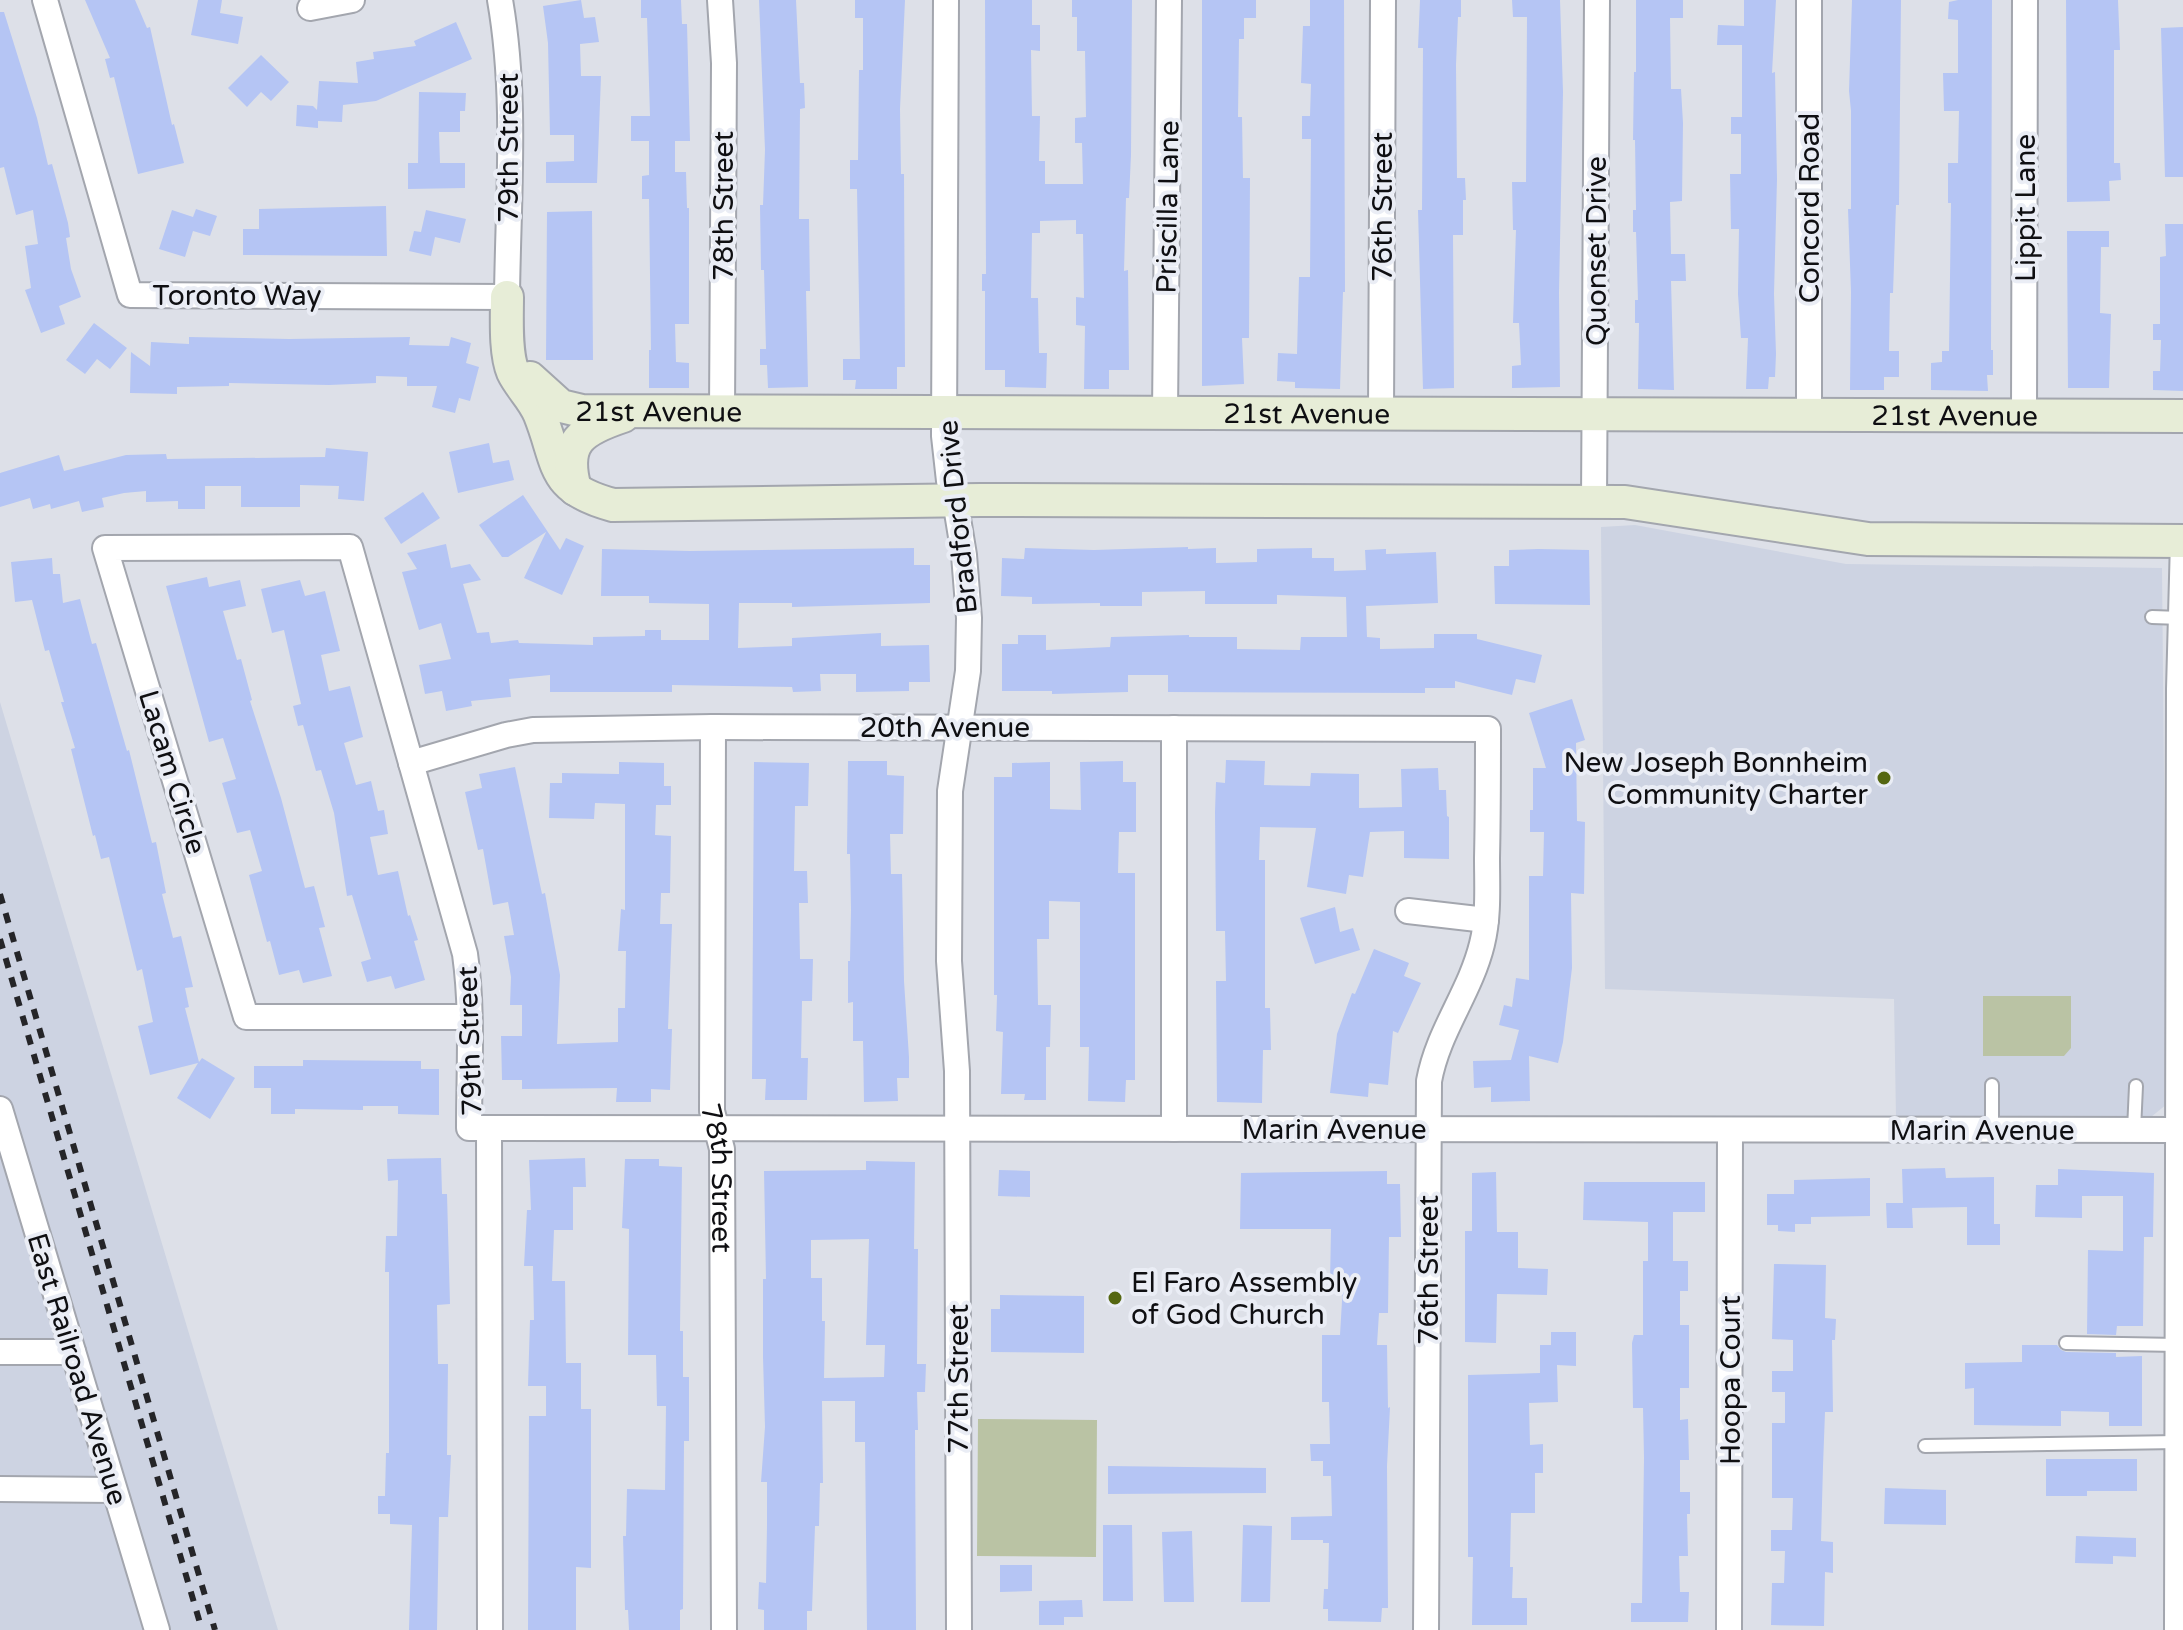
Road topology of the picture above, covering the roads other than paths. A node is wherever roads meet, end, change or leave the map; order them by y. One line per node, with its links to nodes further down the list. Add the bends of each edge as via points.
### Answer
1 (45, 0): 12 (street, Toronto Way, via 130,295)
2 (352, 0): 11 (street)
3 (500, 0): 12 (street, 79th Street, via 509,79)
4 (720, 0): 15 (street, 78th Street)
5 (946, 0): 16 (street, Bradford Drive)
6 (1169, 0): 17 (street, Priscilla Lane)
7 (1383, 0): 18 (street, 76th Street)
8 (1597, 0): 19 (street, Quonset Drive)
9 (1809, 0): 20 (street, Concord Road)
10 (2025, 0): 21 (street, Lippit Lane)
11 (310, 8)
12 (507, 297): 13 (street)
13 (510, 349): 14 (street, 21st Avenue, via 532,382 561,406); 23 (street, via 512,370 538,410 559,474)
14 (637, 412): 15 (street, 21st Avenue); 23 (street, via 605,422 577,439 569,470)
15 (722, 412): 16 (street, 21st Avenue)
16 (945, 413): 17 (street, 21st Avenue); 24 (street, Bradford Drive)
17 (1165, 413): 18 (street, 21st Avenue)
18 (1381, 414): 19 (street, 21st Avenue)
19 (1596, 415): 20 (street, 21st Avenue); 25 (street, Quonset Drive)
20 (1809, 415): 21 (street, 21st Avenue)
21 (2024, 416): 22 (street, 21st Avenue)
22 (2183, 416)
23 (575, 489): 24 (street, via 613,505)
24 (955, 500): 25 (street); 31 (street, Bradford Drive, via 969,618)
25 (1594, 502): 26 (street, via 1625,502 1868,539)
26 (2183, 541): 29 (street)
27 (350, 547): 34 (street, 79th Street); 38 (street, Lacam Circle, via 105,548 246,1017)
28 (2152, 617): 29 (lane)
29 (2181, 618): 35 (street)
30 (713, 727): 31 (street, 20th Avenue); 34 (street, 20th Avenue, via 533,730); 43 (street, 78th Street, via 712,1111)
31 (961, 727): 32 (street, 20th Avenue); 44 (street, Bradford Drive, via 950,791 949,961)
32 (1174, 728): 33 (street, 20th Avenue); 45 (street)
33 (1483, 729): 37 (street, 76th Street, via 1488,729)
34 (411, 763): 38 (street, 79th Street, via 465,954)
35 (2181, 807): 50 (street)
36 (1408, 911): 37 (street)
37 (1486, 920): 46 (street, 76th Street, via 1467,990 1434,1056)
38 (469, 1017): 42 (street, 79th Street, via 469,1128)
39 (1992, 1085): 48 (lane)
40 (2136, 1086): 49 (lane)
41 (1, 1116): 54 (street, East Railroad Avenue)
42 (489, 1128): 43 (street, Marin Avenue); 60 (street, 79th Street)
43 (717, 1129): 44 (street, Marin Avenue); 61 (street, 78th Street, via 722,1149)
44 (957, 1129): 45 (street, Marin Avenue); 62 (street, 77th Street)
45 (1174, 1129): 46 (street, Marin Avenue)
46 (1428, 1129): 47 (street, Marin Avenue); 63 (street, 76th Street)
47 (1730, 1130): 48 (street, Marin Avenue); 64 (street, Hoopa Court)
48 (1992, 1130): 49 (street, Marin Avenue)
49 (2134, 1130): 50 (street, Marin Avenue)
50 (2179, 1130): 52 (street)
51 (2066, 1343): 52 (lane)
52 (2178, 1345): 55 (street)
53 (0, 1352): 54 (street)
54 (73, 1352): 58 (street, East Railroad Avenue)
55 (2178, 1442): 56 (lane); 65 (street)
56 (1925, 1446)
57 (0, 1489): 58 (street)
58 (114, 1490): 59 (street, East Railroad Avenue)
59 (157, 1630)
60 (490, 1630)
61 (724, 1630)
62 (959, 1630)
63 (1426, 1630)
64 (1729, 1630)
65 (2177, 1630)

